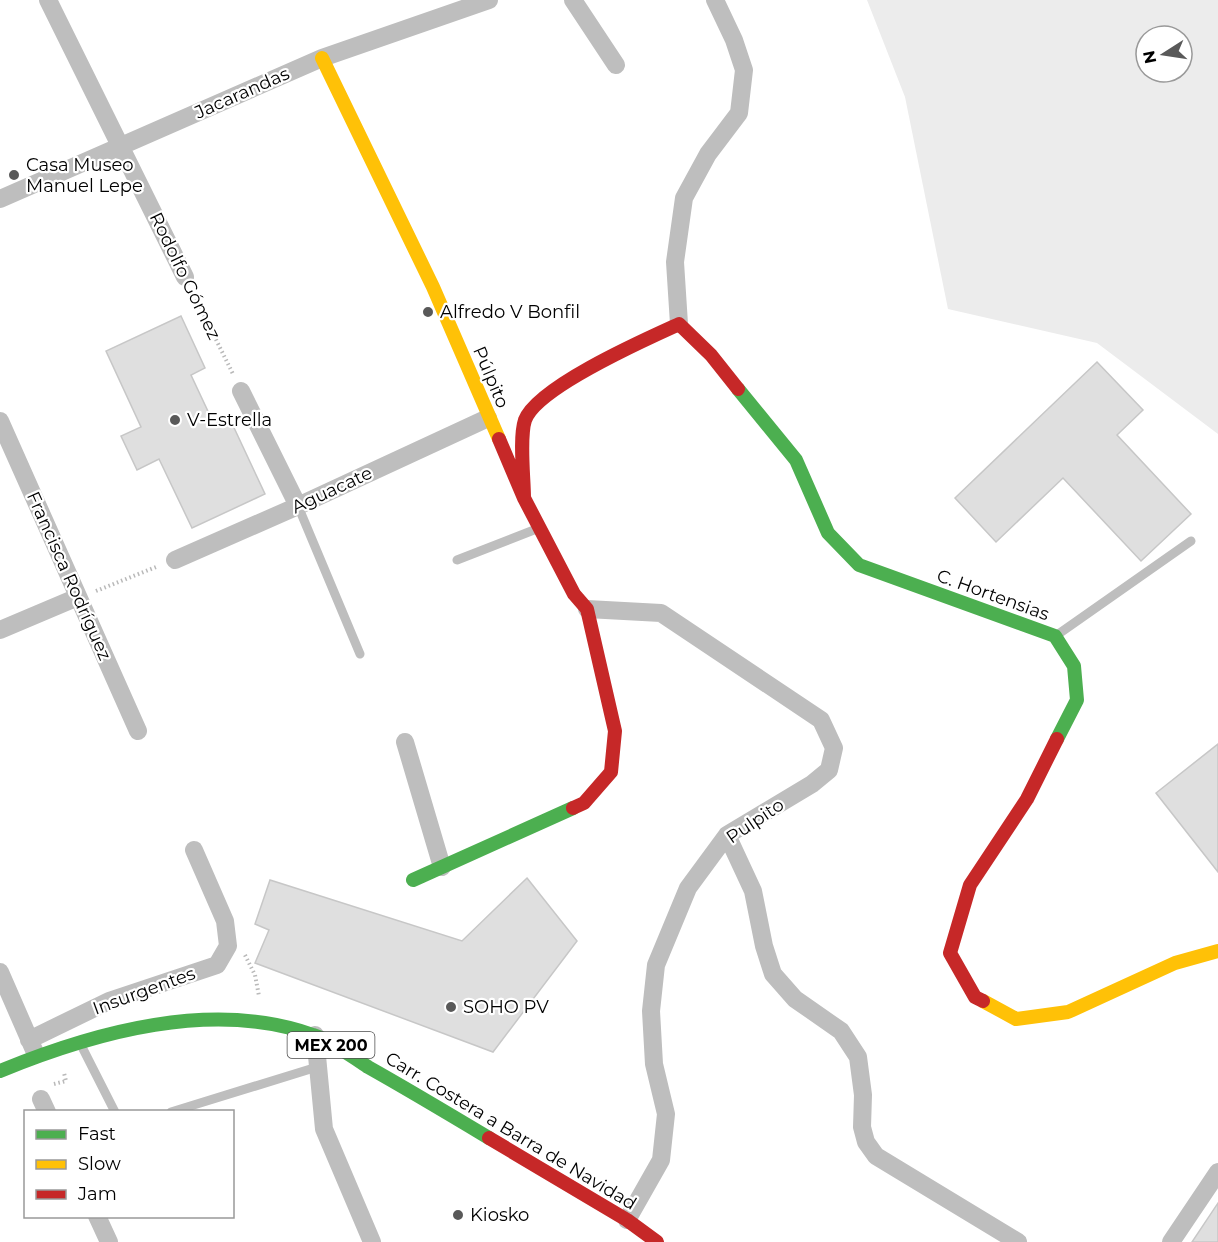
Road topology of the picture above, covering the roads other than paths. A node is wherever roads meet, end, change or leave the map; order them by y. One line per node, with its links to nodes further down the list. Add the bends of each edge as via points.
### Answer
1 (48, 0): 7 (street, Rodolfo Gómez)
2 (489, 0): 5 (street, Jacarandas)
3 (573, 0): 6 (street)
4 (715, 0): 10 (street, via 744,70 739,113 708,154 684,198 675,262)
5 (322, 58): 7 (street, Jacarandas); 12 (street, Púlpito, via 433,287)
6 (616, 65)
7 (121, 147): 8 (street, Jacarandas); 9 (street, Rodolfo Gómez)
8 (0, 199)
9 (186, 276)
10 (679, 324): 14 (street, via 625,348 533,406 525,421 523,438); 23 (street, C. Hortensias, via 711,355 796,460 828,533 858,565)
11 (242, 391): 15 (street)
12 (488, 418): 14 (street, Púlpito); 15 (street, Aguacate)
13 (0, 421): 20 (street, Francisca Rodríguez)
14 (525, 498): 16 (street, Púlpito)
15 (298, 506): 18 (street, Aguacate); 24 (lane)
16 (540, 528): 19 (lane); 21 (street, Púlpito, via 574,594)
17 (1191, 541): 23 (lane)
18 (175, 560)
19 (457, 560)
20 (78, 597): 22 (street); 25 (street, Francisca Rodríguez)
21 (586, 609): 27 (street, Pulpito, via 661,613 821,720 834,748 829,770); 29 (street, via 615,731 611,772 584,803)
22 (0, 630)
23 (1055, 636): 31 (street, C. Hortensias, via 1074,666 1077,700 1027,799 970,885 950,953 975,997 1016,1019 1068,1012 1174,963)
24 (360, 654)
25 (138, 731)
26 (405, 742): 29 (street)
27 (727, 835): 42 (street, Pulpito, via 688,888 657,965 651,1011 654,1064 666,1114 661,1160); 46 (street, via 753,891 773,974 795,999 841,1031 858,1057 862,1127 876,1156)
28 (194, 850): 35 (street, Insurgentes, via 225,921 228,946 217,965 109,1001)
29 (442, 867): 30 (street)
30 (412, 880)
31 (1218, 951)
32 (0, 972): 35 (street)
33 (315, 1035): 34 (street, Carr. Costera a Barra de Navidad / MEX 200, via 265,1023 196,1019 125,1030); 36 (street); 42 (street, Carr. Costera a Barra de Navidad / MEX 200)
34 (80, 1043): 35 (street, Carr. Costera a Barra de Navidad / MEX 200); 38 (lane)
35 (33, 1048): 37 (street, Carr. Costera a Barra de Navidad / MEX 200)
36 (317, 1067): 39 (lane); 44 (street, via 324,1130)
37 (0, 1071)
38 (114, 1110)
39 (177, 1110)
40 (1218, 1172): 47 (street)
41 (98, 1218): 43 (street)
42 (627, 1220): 45 (street, Carr. Costera a Barra de Navidad / MEX 200)
43 (109, 1242)
44 (372, 1242)
45 (657, 1242)
46 (1018, 1242)
47 (1170, 1242)

